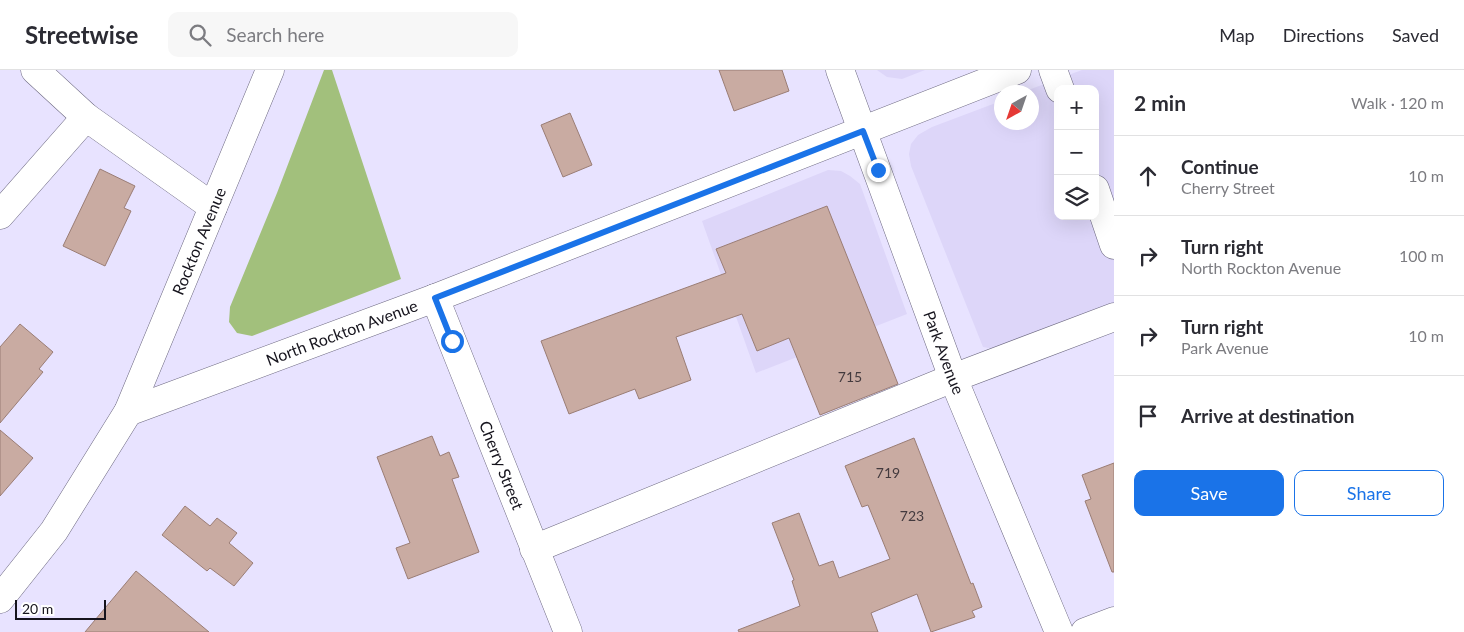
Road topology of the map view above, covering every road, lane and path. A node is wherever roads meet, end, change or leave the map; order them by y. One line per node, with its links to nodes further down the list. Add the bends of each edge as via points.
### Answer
1 (35, 70): 7 (street)
2 (270, 70): 10 (street, Rockton Avenue)
3 (840, 70): 8 (street, Park Avenue)
4 (1017, 70): 8 (street, North Rockton Avenue)
5 (1053, 70): 6 (street)
6 (1059, 85)
7 (86, 117): 10 (street); 11 (street)
8 (863, 131): 13 (street, North Rockton Avenue); 15 (street, Park Avenue)
9 (1099, 201): 12 (street)
10 (213, 207): 16 (street, Rockton Avenue)
11 (0, 215)
12 (1114, 245)
13 (435, 298): 16 (street, North Rockton Avenue); 17 (street, Cherry Street)
14 (1114, 317): 15 (street)
15 (953, 378): 17 (street); 21 (street, Park Avenue)
16 (128, 412): 18 (street, via 54,531)
17 (534, 549): 20 (street, Cherry Street)
18 (0, 599)
19 (1114, 621): 22 (street)
20 (568, 632)
21 (1059, 632)
22 (1085, 632)

